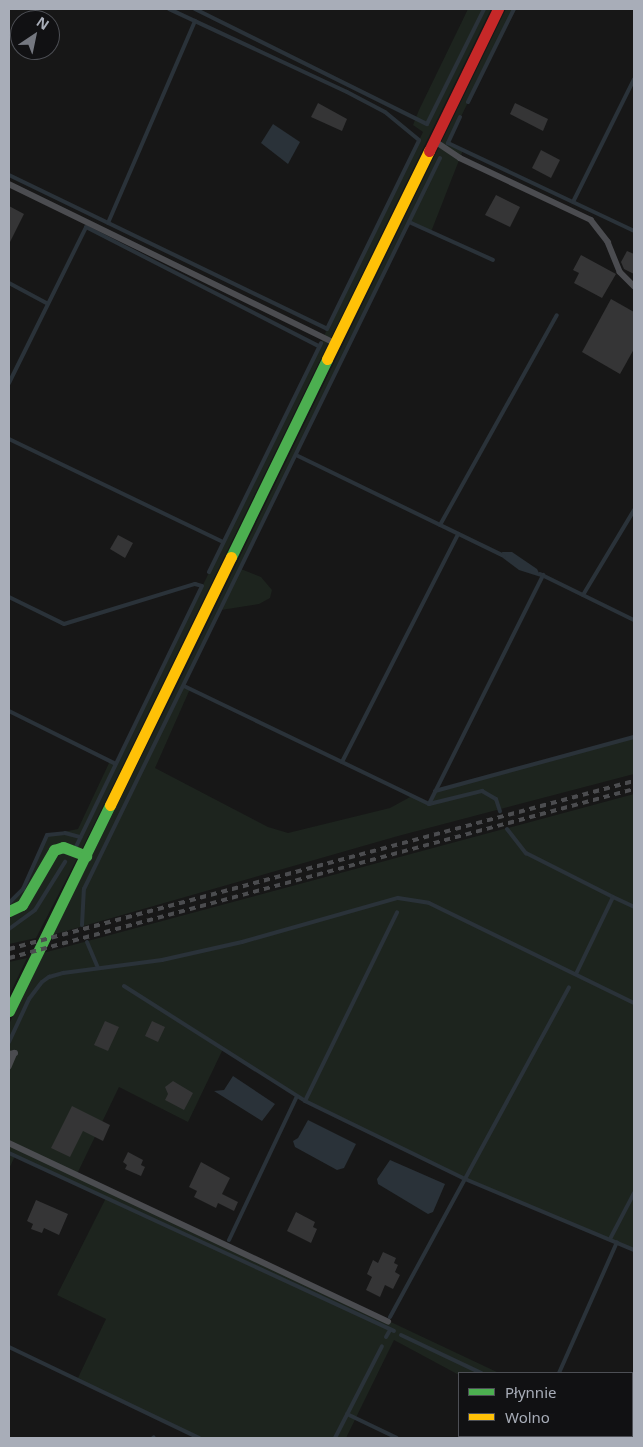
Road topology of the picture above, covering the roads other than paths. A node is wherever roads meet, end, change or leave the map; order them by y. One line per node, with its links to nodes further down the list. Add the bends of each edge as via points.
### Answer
1 (498, 9): 2 (street)
2 (434, 139): 4 (lane, via 460,158 590,220 608,242 620,272); 5 (street)
3 (9, 184): 5 (lane)
4 (634, 286)
5 (336, 344): 6 (street)
6 (86, 856): 7 (street, via 63,847 54,850 22,905); 8 (street)
7 (9, 911)
8 (9, 1011)
9 (9, 1054): 10 (lane, via 14,1053)
10 (9, 1068)
11 (9, 1143): 12 (lane)
12 (388, 1321)

